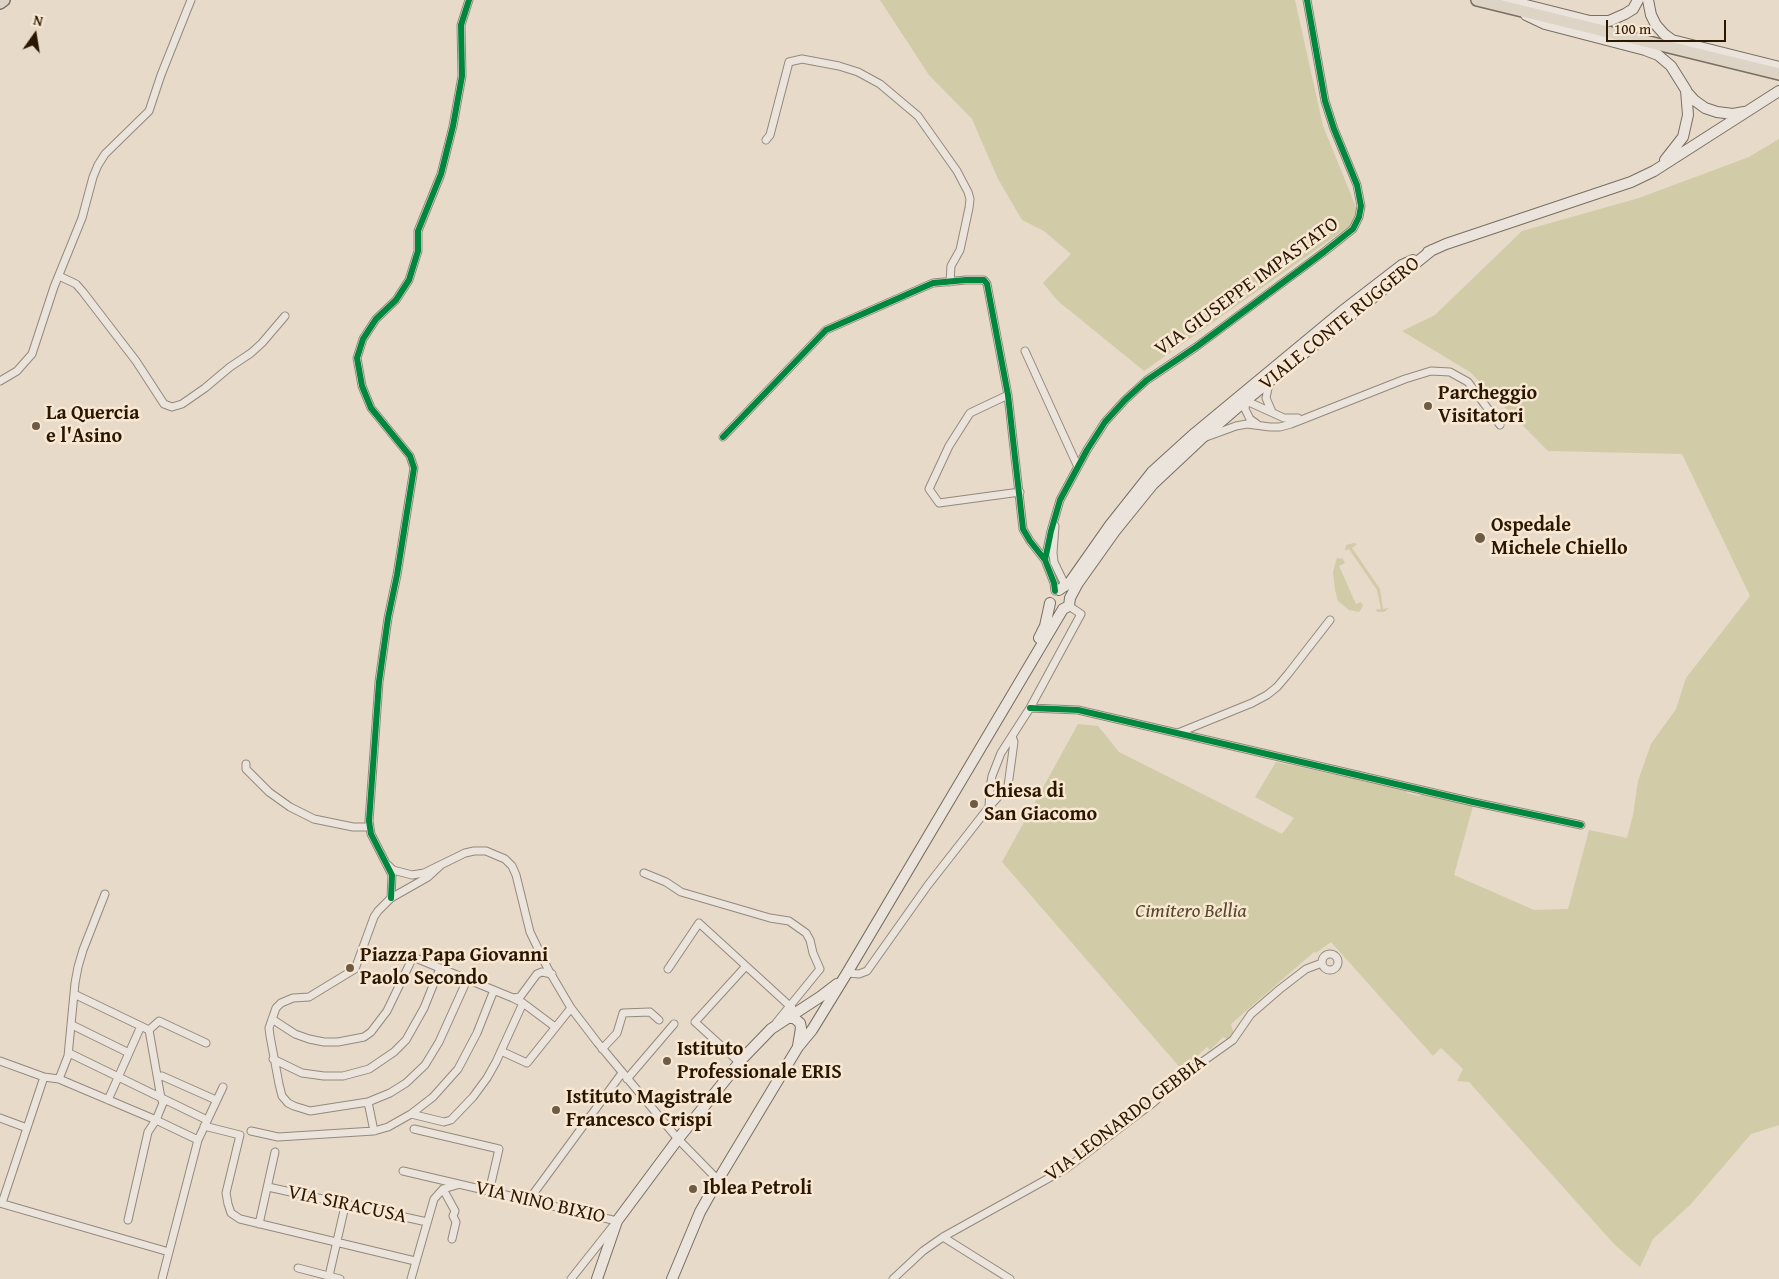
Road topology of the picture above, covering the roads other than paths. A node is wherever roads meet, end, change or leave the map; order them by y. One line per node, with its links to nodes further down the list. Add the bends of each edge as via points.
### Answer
1 (4, 0): 8 (main road)
2 (191, 0): 18 (street, via 149,112 105,154 98,165)
3 (469, 0): 47 (street, via 460,25 462,76 453,126 440,174 418,231 418,251 409,280 363,339 357,358 362,386 371,408 410,456 414,468 379,682)
4 (1307, 0): 34 (street, VIA GIUSEPPE IMPASTATO, via 1325,101 1357,186 1362,206 1359,217 1353,229 1324,252 1147,380 1105,422)
5 (1477, 0): 9 (main road)
6 (1638, 0): 9 (main road, via 1632,9 1609,21 1590,21)
7 (1648, 0): 10 (main road, via 1656,25 1672,40)
8 (0, 2)
9 (1507, 4): 11 (main road); 12 (main road, via 1545,24 1658,55 1671,66)
10 (1779, 67)
11 (1779, 74)
12 (1686, 90): 14 (main road, via 1705,108 1733,114); 16 (main road, via 1688,115 1683,137)
13 (1779, 91): 14 (main road)
14 (1746, 111): 16 (main road)
15 (766, 140): 19 (street, via 790,62 802,59 839,66 880,84 918,116 968,192 969,208 960,250 951,266)
16 (1654, 171): 17 (main road, via 1631,182)
17 (1432, 250): 21 (main road, VIALE CONTE RUGGERO, via 1402,265); 24 (main road, VIALE CONTE RUGGERO)
18 (59, 276): 20 (street, via 76,284 83,292 136,361 164,404 172,407 197,394 251,353); 23 (street, via 32,354 18,371)
19 (950, 282): 25 (street, via 980,279 987,284); 31 (street, via 933,283 826,330)
20 (285, 316)
21 (1335, 318): 26 (street, via 1321,334 1247,395); 33 (main road, VIALE CONTE RUGGERO)
22 (1025, 351): 34 (street)
23 (0, 381)
24 (1270, 381): 26 (main road, VIALE CONTE RUGGERO); 27 (street, via 1266,398)
25 (1008, 395): 35 (street); 35 (street, via 970,413 949,446 929,490 939,504)
26 (1245, 401): 27 (street); 29 (street, via 1244,409); 32 (main road, VIALE CONTE RUGGERO); 33 (street, via 1239,402)
27 (1273, 413): 28 (street, via 1284,418)
28 (1308, 417): 29 (street, via 1280,427); 30 (street, via 1423,372 1442,371 1468,382)
29 (1259, 425): 32 (street, via 1236,426)
30 (1500, 425)
31 (723, 437)
32 (1200, 439): 38 (main road, VIALE CONTE RUGGERO, via 1153,484)
33 (1180, 446): 38 (main road, VIALE CONTE RUGGERO, via 1138,488)
34 (1078, 467): 36 (street, VIA GIUSEPPE IMPASTATO)
35 (1020, 492): 37 (street, via 1023,529)
36 (1056, 513): 37 (street); 38 (street, via 1053,553)
37 (1045, 560): 38 (street, via 1054,583)
38 (1064, 597): 40 (main road); 40 (main road, via 1056,609 1050,603 1045,626); 41 (street, via 1081,614)
39 (1330, 620): 42 (street, via 1288,674 1267,695)
40 (1020, 682): 58 (main road)
41 (1030, 708): 42 (street, via 1078,710); 43 (street)
42 (1177, 733): 46 (street)
43 (1012, 736): 45 (street, via 992,776); 45 (street, via 1008,786)
44 (246, 764): 47 (street, via 246,769 290,808 314,819)
45 (989, 807): 58 (street, via 866,971)
46 (1581, 825)
47 (370, 827): 48 (street)
48 (388, 865): 49 (street, via 393,870 412,875); 52 (street, via 392,875)
49 (440, 866): 52 (street); 57 (street, via 474,851 486,851 505,859 516,875 530,932)
50 (644, 873): 65 (street, via 681,892 789,921 806,934 820,969)
51 (105, 894): 61 (street, via 83,950)
52 (392, 898): 67 (street, via 374,917 355,969 309,997 281,1003)
53 (1322, 963): 118 (street, VIA LEONARDO GEBBIA, via 1306,969 1280,989 1251,1014 1233,1040 1067,1168)
54 (746, 966): 56 (street, via 699,923); 65 (street); 83 (street, via 695,1022)
55 (440, 968): 59 (street); 67 (street, via 413,957 387,1011 364,1037 324,1042 295,1034); 81 (street, via 424,1008 406,1040 369,1068 343,1076 324,1076 302,1073)
56 (668, 968)
57 (552, 974): 62 (street, via 537,974 520,997); 64 (street)
58 (845, 976): 65 (main road, via 820,997); 76 (main road)
59 (467, 980): 60 (street); 93 (street, via 440,1042 425,1065 406,1083)
60 (494, 990): 62 (street); 94 (street, via 458,1069 433,1097)
61 (74, 994): 70 (street); 71 (street)
62 (513, 998): 63 (street)
63 (523, 1003): 72 (street); 78 (street)
64 (571, 1008): 72 (street); 77 (street)
65 (793, 1009): 66 (main road); 73 (street)
66 (787, 1018): 73 (main road); 76 (main road, via 794,1018 800,1023)
67 (272, 1019): 81 (street, via 269,1028)
68 (659, 1020): 77 (street, via 650,1012 623,1013 617,1033)
69 (674, 1024): 86 (street)
70 (72, 1025): 79 (street); 80 (street)
71 (141, 1026): 74 (street); 80 (street)
72 (555, 1027): 78 (street, via 527,1063)
73 (771, 1029): 83 (main road)
74 (149, 1030): 75 (street, via 159,1021); 90 (street)
75 (206, 1043)
76 (798, 1047): 106 (main road)
77 (602, 1049): 86 (street)
78 (501, 1051): 94 (street, via 487,1078 452,1120 444,1122)
79 (69, 1053): 84 (street); 88 (street)
80 (129, 1053): 84 (street)
81 (273, 1059): 93 (street, via 282,1096 294,1106 310,1111)
82 (0, 1061): 87 (street)
83 (740, 1063): 102 (main road)
84 (118, 1076): 90 (street); 91 (street)
85 (162, 1076): 92 (street)
86 (624, 1076): 102 (street); 111 (street)
87 (44, 1077): 88 (street); 98 (street)
88 (59, 1079): 91 (street)
89 (222, 1087): 92 (street)
90 (161, 1098): 96 (street, via 163,1103); 97 (street)
91 (108, 1100): 96 (street)
92 (216, 1100): 97 (street)
93 (368, 1102): 101 (street)
94 (411, 1114): 101 (street)
95 (0, 1118): 98 (street)
96 (156, 1120): 103 (street); 114 (street, via 148,1132)
97 (205, 1123): 103 (street); 117 (street, via 240,1135 226,1192 228,1204 231,1213 240,1219)
98 (27, 1128): 112 (street)
99 (414, 1129): 110 (street, via 499,1148)
100 (251, 1131): 101 (street, via 278,1137)
101 (374, 1131)
102 (678, 1139): 106 (street); 115 (main road)
103 (198, 1140): 121 (street)
104 (275, 1152): 108 (street)
105 (403, 1171): 107 (street, VIA NINO BIXIO)
106 (718, 1180): 131 (main road, via 700,1212)
107 (462, 1185): 109 (street); 110 (street, VIA NINO BIXIO)
108 (268, 1187): 113 (street, VIA SIRACUSA); 117 (street)
109 (443, 1189): 116 (street, via 434,1199); 119 (street, via 455,1211)
110 (489, 1192): 111 (street, VIA NINO BIXIO)
111 (528, 1201): 115 (street, VIA NINO BIXIO)
112 (1, 1203): 121 (street)
113 (345, 1206): 116 (street, VIA SIRACUSA); 120 (street)
114 (128, 1220)
115 (617, 1221): 129 (street); 130 (main road)
116 (426, 1222): 122 (street)
117 (259, 1224): 120 (street)
118 (943, 1237): 132 (street, VIA LEONARDO GEBBIA, via 922,1251); 133 (street)
119 (452, 1239)
120 (337, 1243): 122 (street); 124 (street)
121 (168, 1252): 125 (street)
122 (415, 1262): 128 (street)
123 (298, 1268): 124 (street)
124 (329, 1276): 127 (street)
125 (162, 1278): 126 (street)
126 (170, 1279)
127 (340, 1279)
128 (411, 1279)
129 (571, 1279)
130 (597, 1279)
131 (672, 1279)
132 (893, 1279)
133 (1010, 1279)

